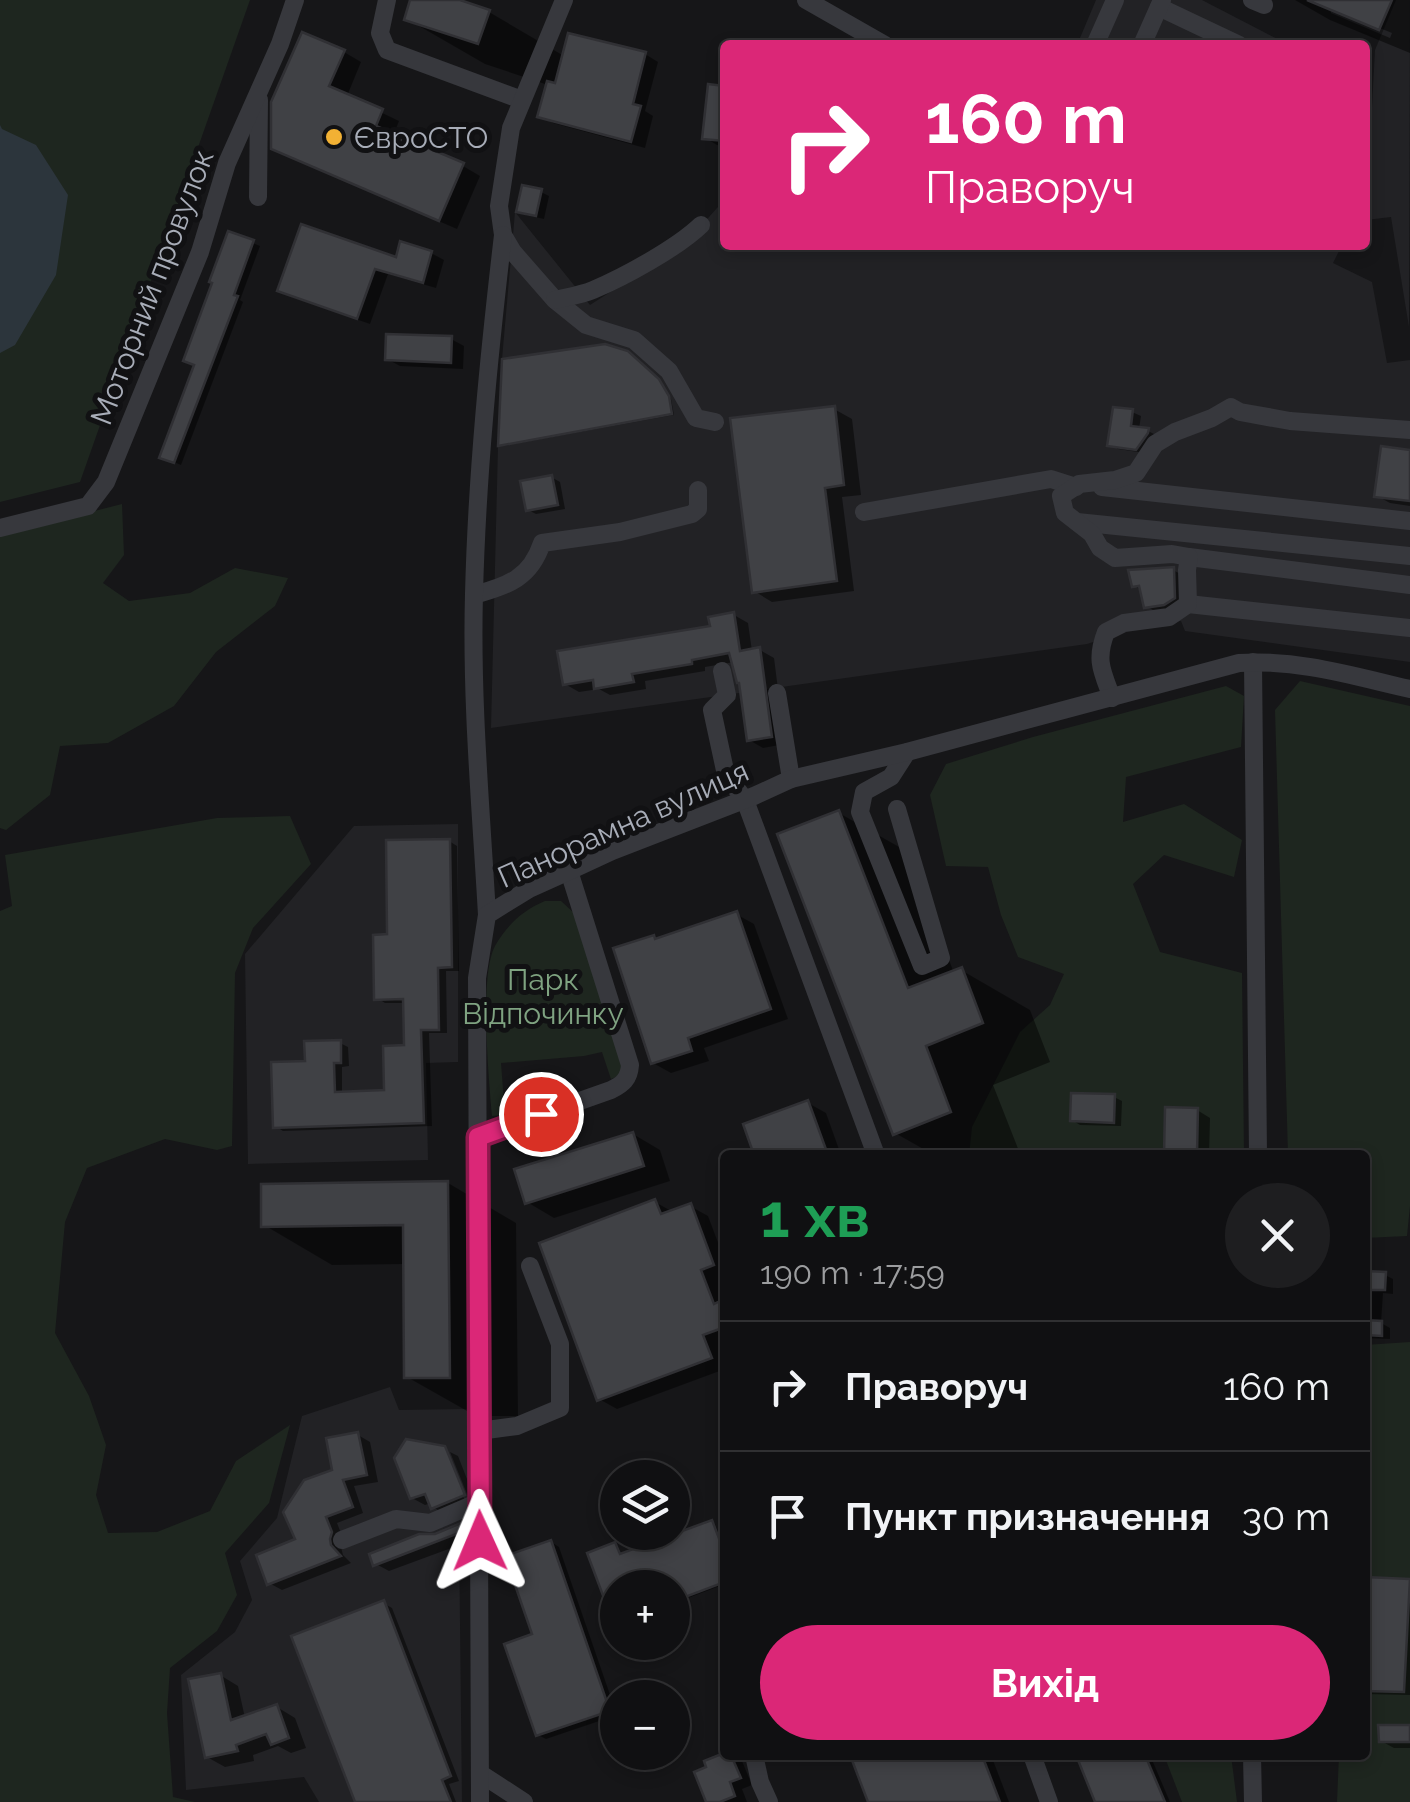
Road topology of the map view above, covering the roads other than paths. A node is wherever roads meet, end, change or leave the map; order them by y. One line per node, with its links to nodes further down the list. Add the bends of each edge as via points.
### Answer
1 (295, 0): 11 (street, Моторний провулок)
2 (387, 0): 12 (street, via 380,33 387,50)
3 (806, 0): 7 (street)
4 (1114, 0): 8 (street)
5 (557, 2): 12 (street)
6 (1161, 3): 9 (street); 10 (street)
7 (876, 40)
8 (1097, 40)
9 (1144, 40)
10 (1231, 40)
11 (259, 94): 13 (street); 24 (street, Моторний провулок, via 106,482 88,506)
12 (522, 100): 15 (street, via 499,206)
13 (258, 197)
14 (701, 225): 16 (street, via 592,291)
15 (503, 236): 16 (street); 28 (street)
16 (555, 300): 17 (street, via 586,325 634,340 668,371 696,418)
17 (716, 422)
18 (1410, 430): 19 (street, via 1290,420 1231,407 1156,444 1136,472)
19 (1077, 485): 21 (street, via 1051,479); 22 (street); 23 (street, via 1061,496 1064,513)
20 (698, 490): 28 (street, via 692,514 542,543 537,559 510,585)
21 (864, 512)
22 (1410, 521)
23 (1076, 522): 25 (street); 26 (street, via 1115,558)
24 (0, 528)
25 (1410, 556)
26 (1189, 558): 27 (street); 29 (street)
27 (1410, 585)
28 (474, 595): 41 (street, via 474,715)
29 (1188, 604): 30 (street); 35 (street, via 1169,617 1106,632 1099,650)
30 (1410, 628)
31 (1253, 662): 33 (street, Панорамна вулиця, via 1305,665); 35 (street, Панорамна вулиця); 44 (street)
32 (722, 671): 38 (street, via 727,695 712,710 726,775)
33 (1410, 689)
34 (777, 693): 37 (street)
35 (1112, 698): 36 (street, Панорамна вулиця)
36 (907, 752): 37 (street, Панорамна вулиця); 39 (street, via 891,776 864,792 860,812 922,966 942,958)
37 (790, 779): 38 (street, Панорамна вулиця)
38 (745, 800): 40 (street, Панорамна вулиця); 43 (street)
39 (896, 809)
40 (569, 870): 41 (street, Панорамна вулиця); 42 (street, via 630,1073 611,1090)
41 (488, 916): 42 (street, Панорамна вулиця, via 477,978)
42 (478, 1137): 46 (street, Панорамна вулиця)
43 (874, 1150)
44 (1258, 1150)
45 (530, 1266): 46 (street, via 560,1344 560,1408 517,1426)
46 (478, 1432): 47 (street, Панорамна вулиця)
47 (479, 1502): 48 (street, via 430,1523 396,1518); 52 (street, Панорамна вулиця)
48 (342, 1540)
49 (755, 1760): 55 (street)
50 (1034, 1760): 56 (street)
51 (1252, 1760): 57 (street)
52 (481, 1774): 53 (street, Панорамна вулиця); 54 (street)
53 (480, 1802)
54 (524, 1802)
55 (769, 1802)
56 (1050, 1802)
57 (1253, 1802)

